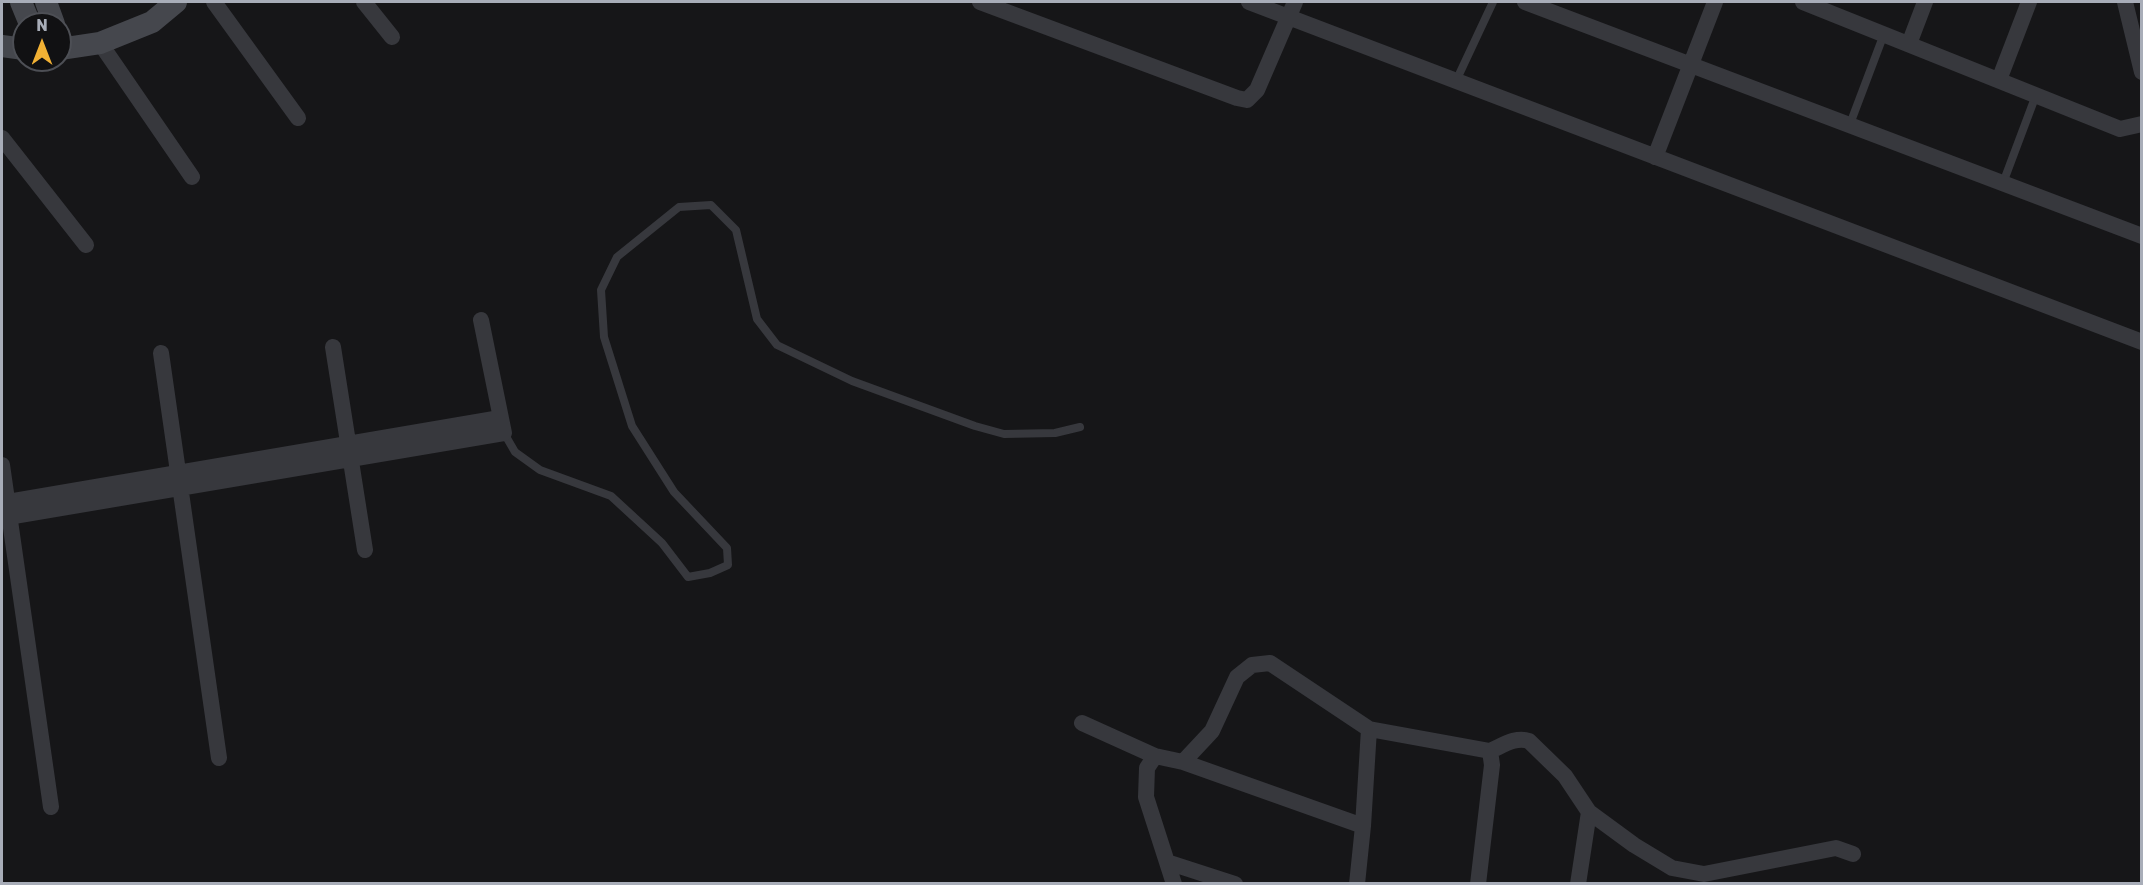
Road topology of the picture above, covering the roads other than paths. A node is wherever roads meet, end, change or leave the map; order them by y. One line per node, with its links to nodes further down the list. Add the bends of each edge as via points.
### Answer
1 (176, 2): 17 (main road, via 152,22)
2 (213, 2): 25 (street)
3 (364, 2): 16 (street)
4 (980, 2): 14 (street, via 1247,100 1257,90)
5 (1249, 2): 14 (street)
6 (1493, 2): 23 (lane)
7 (1525, 2): 20 (street)
8 (1715, 2): 20 (street)
9 (1803, 2): 13 (street)
10 (1924, 2): 18 (street)
11 (2030, 2): 22 (street)
12 (2125, 2): 21 (street)
13 (1824, 5): 15 (street)
14 (1292, 9): 23 (street)
15 (1884, 34): 18 (street); 26 (lane)
16 (392, 37)
17 (100, 43): 19 (main road); 30 (street)
18 (1909, 44): 22 (street)
19 (72, 45)
20 (1690, 65): 26 (street); 29 (street)
21 (2142, 72)
22 (1999, 80): 24 (street)
23 (1456, 81): 29 (street)
24 (2036, 94): 27 (street, via 2120,129); 31 (lane)
25 (298, 118)
26 (1850, 124): 31 (street)
27 (2142, 124)
28 (2, 138): 33 (street)
29 (1655, 156): 35 (street)
30 (192, 177)
31 (2003, 183): 32 (street)
32 (2142, 236)
33 (86, 245)
34 (481, 320): 38 (street)
35 (2142, 342)
36 (333, 347): 40 (street)
37 (161, 353): 42 (street)
38 (502, 425): 39 (lane, via 515,452 540,470 611,496 662,543 688,577 728,565 727,548 674,492 632,426 604,337 601,290 617,256 680,207 711,205 736,230 757,318 777,345 852,381 1004,434 1055,433); 40 (street)
39 (1080, 427)
40 (350, 451): 42 (street); 44 (street)
41 (2, 465): 43 (street)
42 (179, 480): 43 (street); 49 (street)
43 (5, 510): 51 (street)
44 (365, 550)
45 (1082, 723): 48 (street)
46 (1370, 729): 47 (street); 50 (street, via 1270,663 1252,665 1237,677 1212,731); 53 (street)
47 (1490, 751): 52 (street, via 1516,739 1529,741 1565,776); 59 (street, via 1492,765)
48 (1155, 756): 50 (street); 55 (street, via 1146,768 1146,797)
49 (219, 758)
50 (1183, 762): 53 (street)
51 (51, 807)
52 (1589, 812): 54 (street, via 1672,868 1704,874 1836,848); 60 (street)
53 (1364, 826): 58 (street)
54 (1853, 854)
55 (1167, 862): 56 (street); 57 (street)
56 (1174, 884)
57 (1235, 884)
58 (1357, 884)
59 (1478, 884)
60 (1578, 884)

